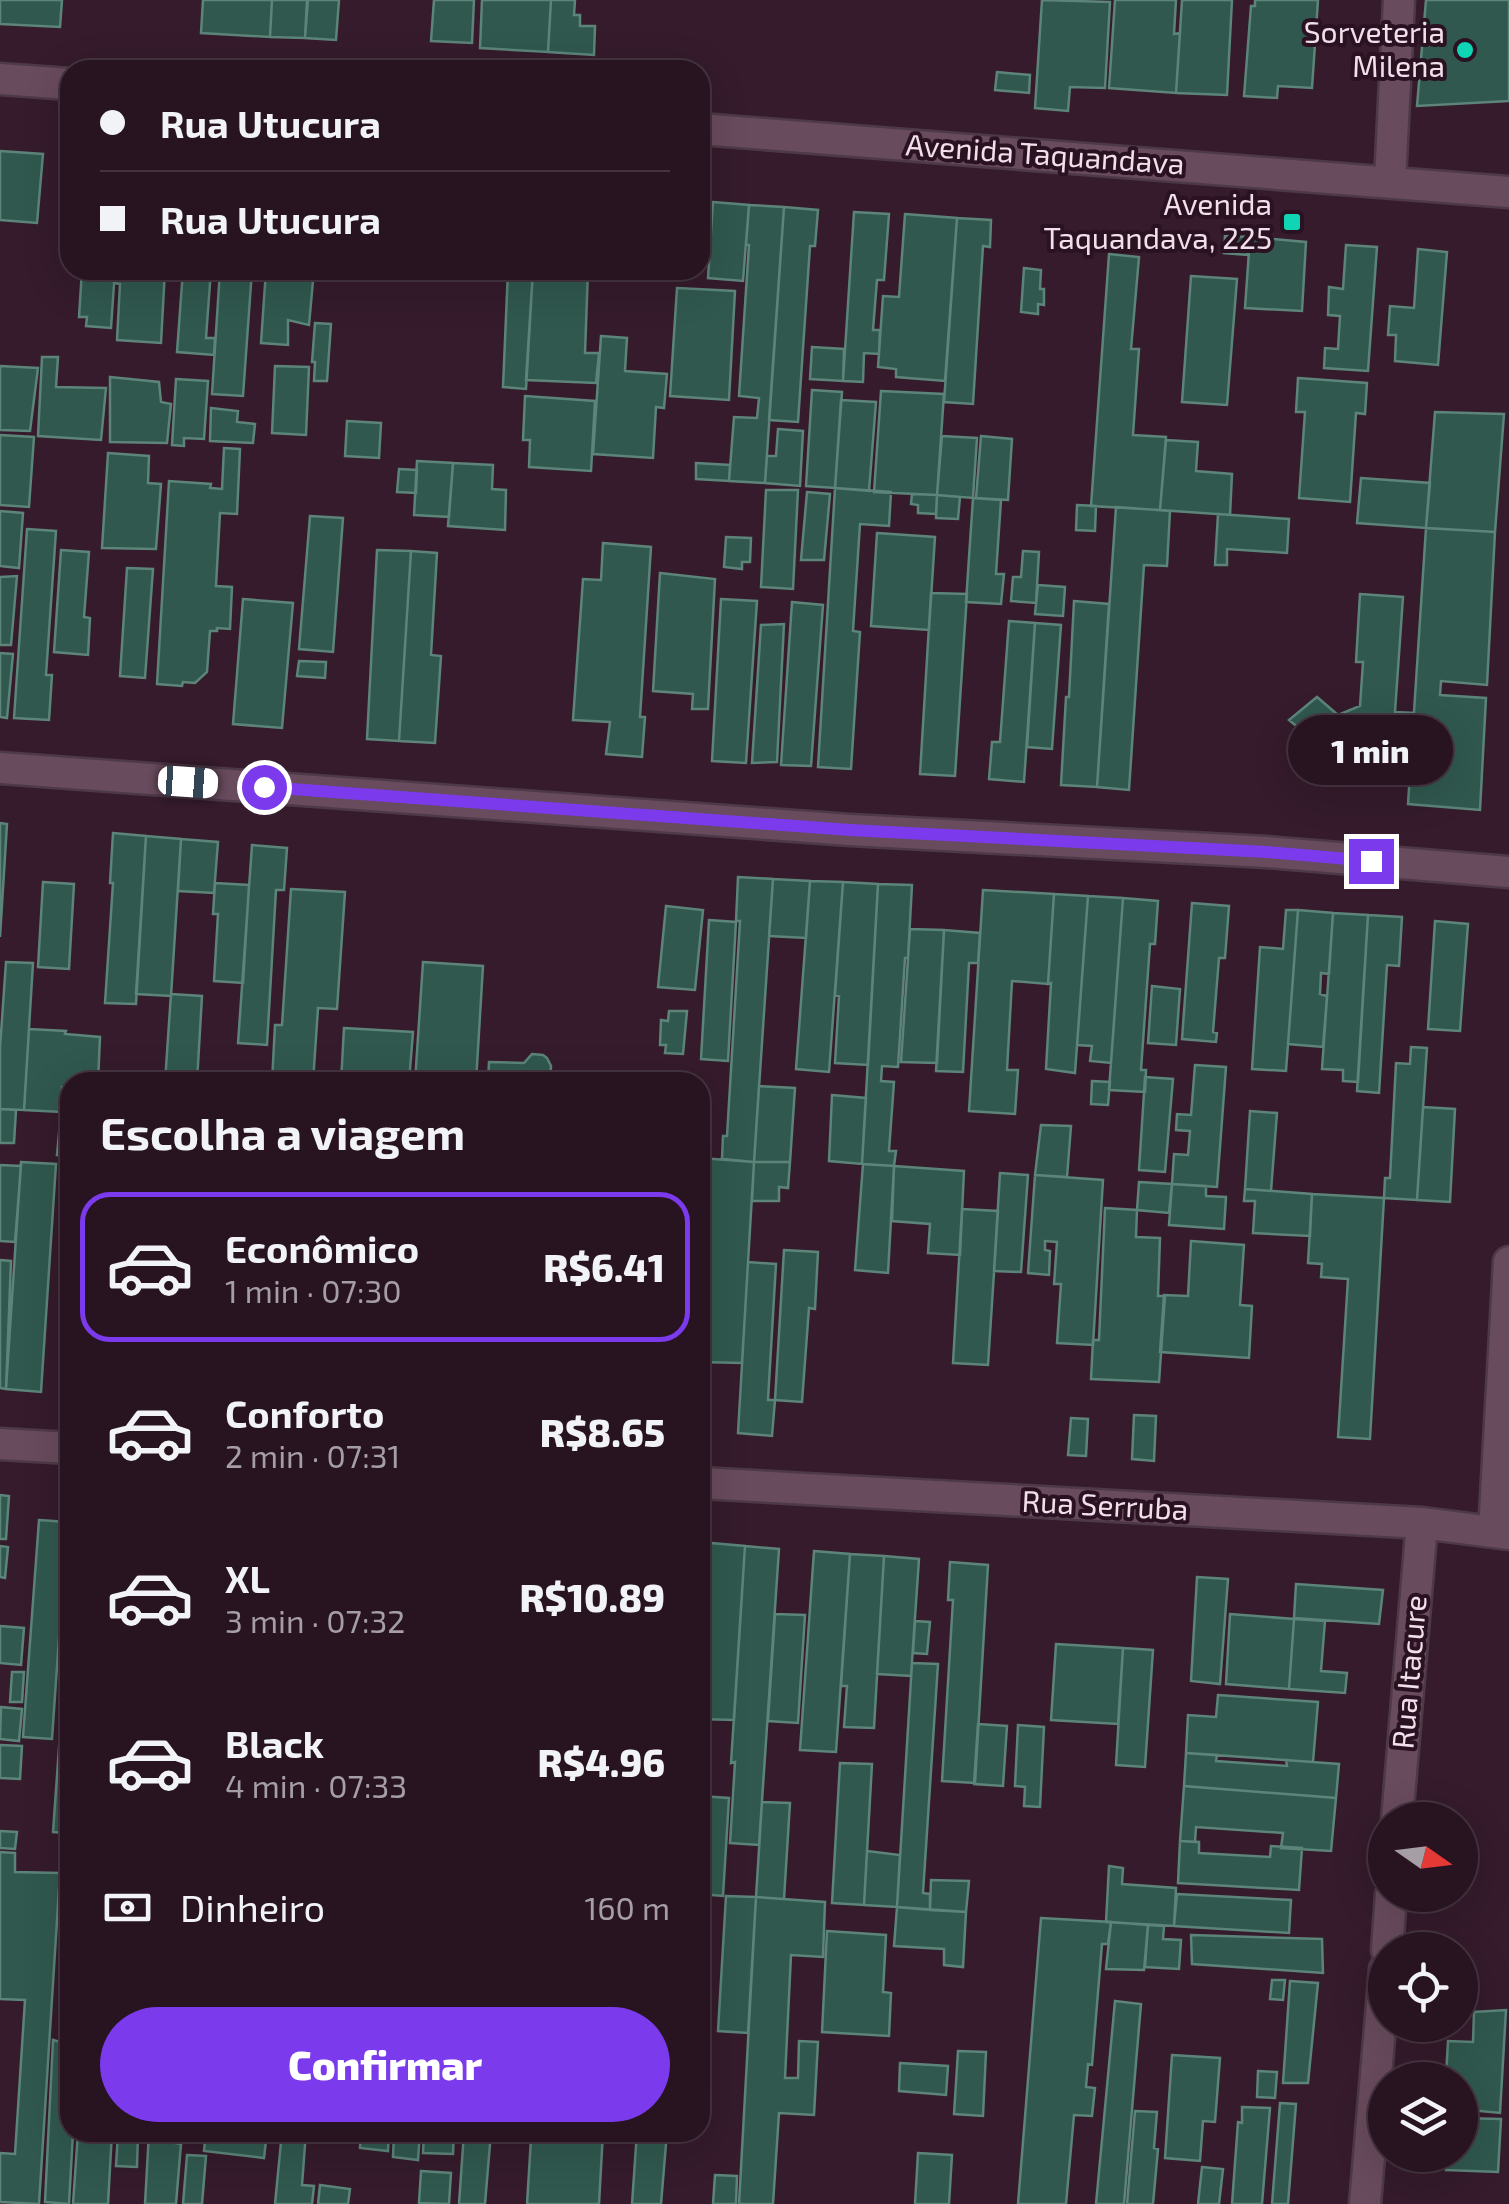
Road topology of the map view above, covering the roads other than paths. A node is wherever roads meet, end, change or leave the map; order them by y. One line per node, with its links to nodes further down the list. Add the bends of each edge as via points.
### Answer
1 (1399, 0): 5 (street)
2 (0, 79): 3 (street)
3 (60, 83)
4 (710, 130): 5 (street, Avenida Taquandava)
5 (1390, 181): 6 (street, Avenida Taquandava)
6 (1509, 192)
7 (0, 768): 8 (street)
8 (1509, 872)
9 (1509, 1262): 14 (street)
10 (0, 1444): 11 (street)
11 (60, 1447)
12 (710, 1484): 13 (street, Rua Serruba)
13 (1422, 1523): 14 (street, Rua Serruba); 15 (street, Rua Itacure)
14 (1502, 1533)
15 (1399, 1802)
16 (1379, 2042): 17 (street)
17 (1366, 2204)

